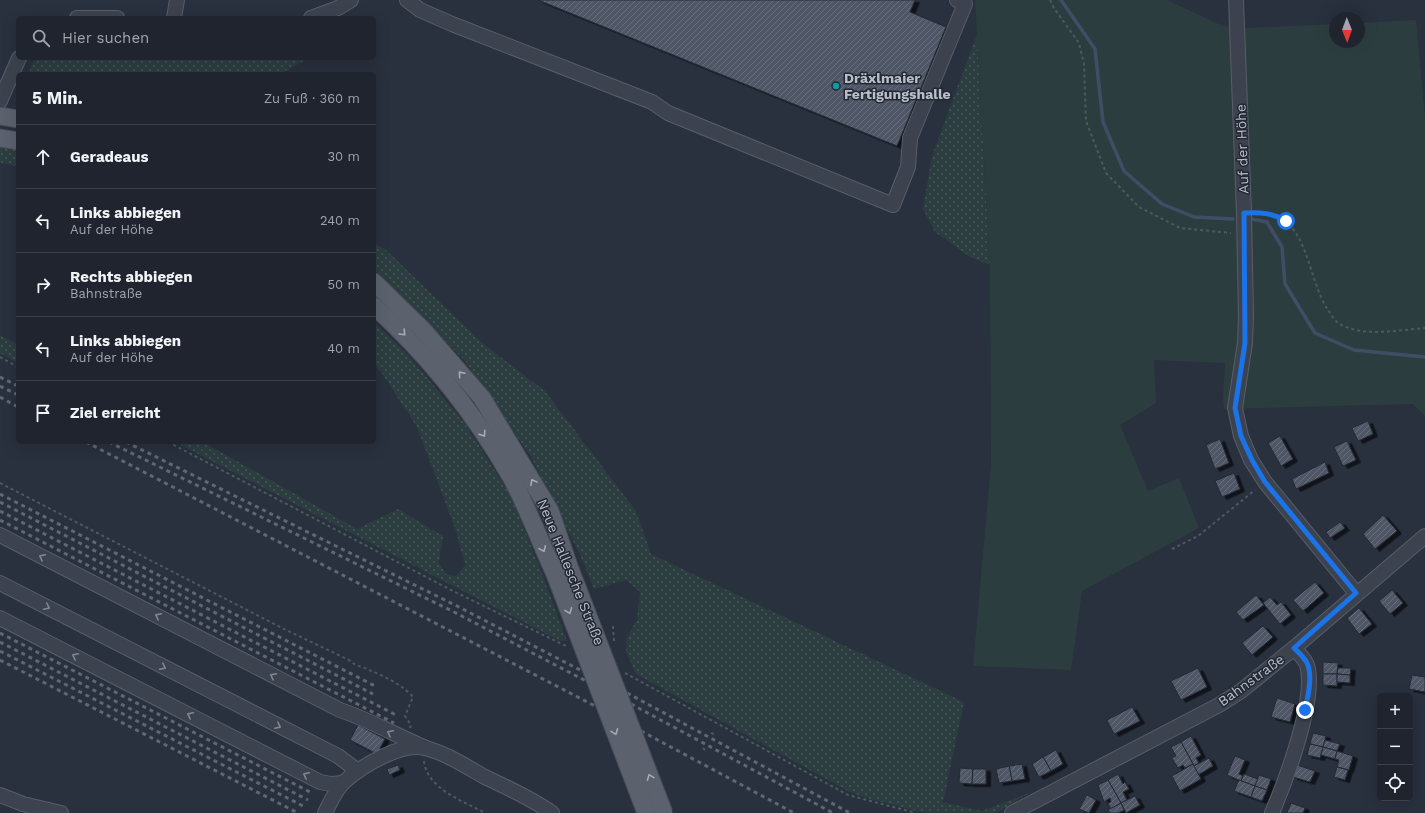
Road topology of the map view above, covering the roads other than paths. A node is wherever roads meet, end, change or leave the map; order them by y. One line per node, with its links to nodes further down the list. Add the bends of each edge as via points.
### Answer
1 (176, 0): 6 (street)
2 (351, 0): 7 (street)
3 (407, 0): 4 (street, via 420,10 452,24 652,102 668,113 893,205 908,167 910,138 965,4)
4 (957, 0)
5 (1236, 0): 22 (street, Auf der Höhe, via 1245,234 1245,343 1235,408 1241,436 1265,482)
6 (174, 16)
7 (316, 16)
8 (19, 60): 9 (street)
9 (16, 72)
10 (15, 78): 11 (street)
11 (0, 100)
12 (0, 116): 13 (main road)
13 (16, 119)
14 (0, 138): 15 (main road)
15 (16, 141)
16 (376, 284): 20 (main road, Neue Hallesche Straße, one-way to 16, via 550,511 482,398 423,330)
17 (376, 308): 20 (main road, Neue Hallesche Straße, one-way to 20, via 401,330 462,402 512,478)
18 (0, 535): 25 (street, one-way to 18, via 359,716 340,710)
19 (1425, 536): 22 (street, Bahnstraße)
20 (563, 572): 32 (main road, Neue Hallesche Straße, one-way to 32, bridge); 33 (main road, Neue Hallesche Straße, one-way to 20, bridge)
21 (0, 583): 26 (street, one-way to 26, via 338,756)
22 (1356, 593): 24 (street, Bahnstraße)
23 (0, 618): 27 (street, one-way to 23, via 320,782)
24 (1294, 648): 34 (street, Bahnstraße, via 1241,691 1219,705); 35 (street, via 1306,662 1308,698 1302,725)
25 (426, 748): 26 (street, via 401,748); 31 (street, via 534,800)
26 (358, 771): 27 (street)
27 (343, 782): 30 (street)
28 (0, 795): 29 (street, via 23,804)
29 (62, 813)
30 (325, 813)
31 (552, 813)
32 (646, 813)
33 (664, 813)
34 (1012, 813)
35 (1272, 813)

